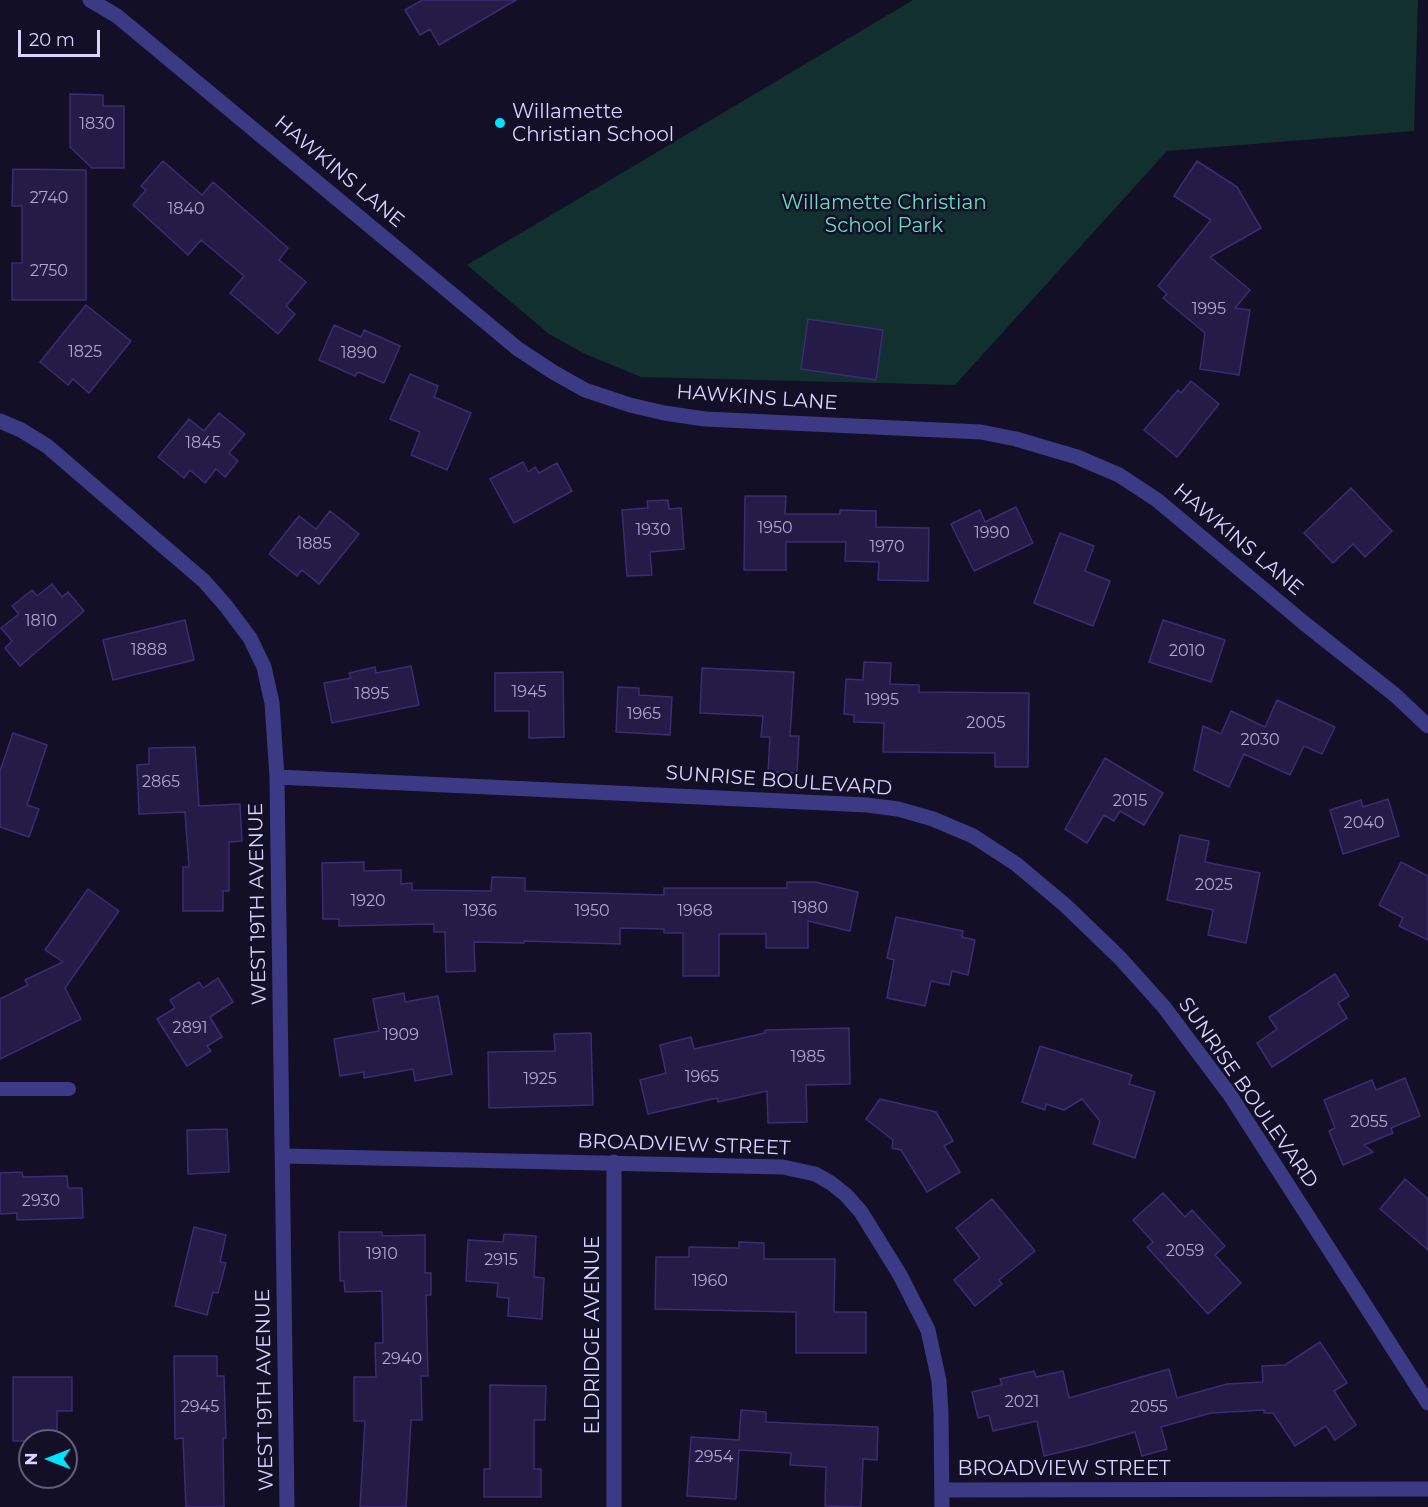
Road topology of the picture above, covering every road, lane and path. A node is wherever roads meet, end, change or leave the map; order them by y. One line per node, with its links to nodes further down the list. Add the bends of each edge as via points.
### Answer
1 (90, 0): 3 (street, HAWKINS LANE, via 117,16 176,64 519,350 561,377 585,390 664,413 705,419 981,432 1077,457 1119,475 1157,500)
2 (0, 421): 4 (street, WEST 19TH AVENUE, via 47,446 204,580 226,606 250,638 264,667 272,703)
3 (1428, 726)
4 (277, 777): 7 (street, WEST 19TH AVENUE); 9 (street, SUNRISE BOULEVARD, via 867,805 933,819 973,836 1016,864 1065,905 1164,1007 1230,1095)
5 (0, 1089): 6 (lane)
6 (69, 1089)
7 (283, 1156): 8 (street, BROADVIEW STREET); 12 (street, WEST 19TH AVENUE)
8 (614, 1162): 11 (street, BROADVIEW STREET, via 783,1167 815,1174 846,1195 872,1228 928,1330 939,1381); 13 (street, ELDRIDGE AVENUE)
9 (1428, 1403)
10 (1428, 1489): 11 (street, BROADVIEW STREET)
11 (942, 1490): 14 (street)
12 (287, 1507)
13 (614, 1507)
14 (942, 1507)

